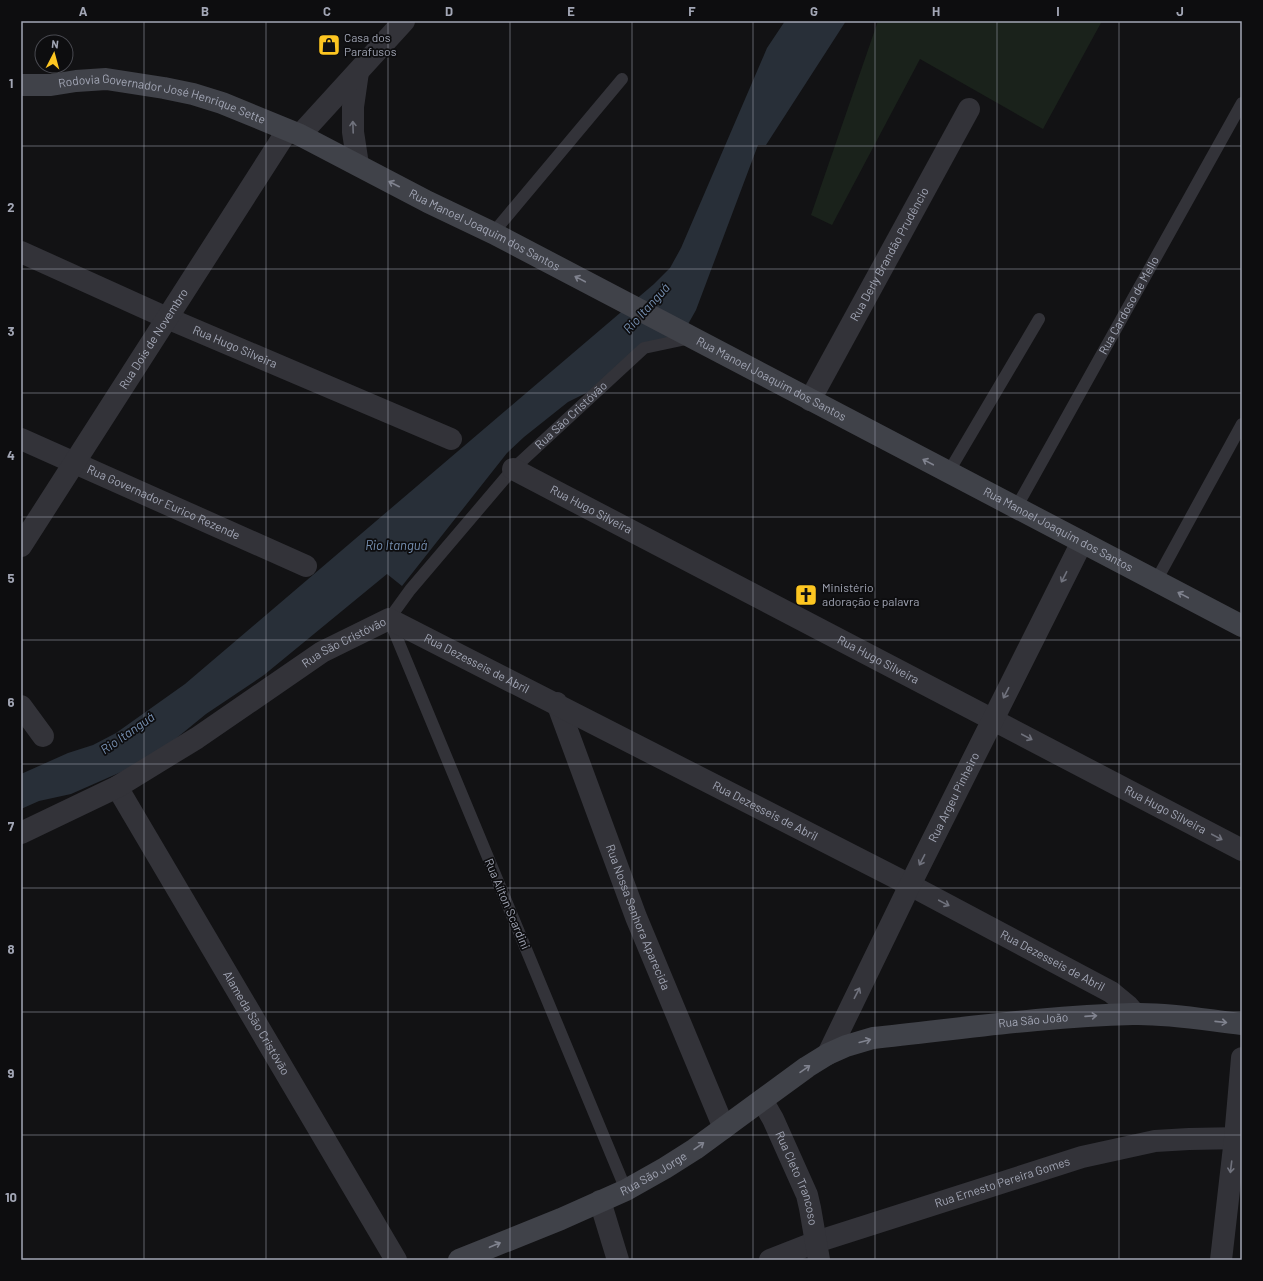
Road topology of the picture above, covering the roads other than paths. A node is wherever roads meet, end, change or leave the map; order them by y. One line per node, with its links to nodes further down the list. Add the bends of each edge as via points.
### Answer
1 (404, 21): 2 (street, Rua Dois de Novembro)
2 (358, 72): 9 (street, Rua Dois de Novembro); 10 (street, one-way to 2, via 353,132)
3 (622, 79): 11 (lane)
4 (21, 85): 5 (main road, Rodovia Governador José Henrique Sette)
5 (51, 85): 6 (main road); 9 (main road, Rodovia Governador José Henrique Sette, via 106,79 164,88 222,103)
6 (21, 98)
7 (1242, 103): 23 (lane, Rua Cardoso de Mello)
8 (969, 109): 16 (street, Rua Derly Brandão Prudêncio)
9 (294, 133): 10 (main road, Rua Manoel Joaquim dos Santos); 13 (street, Rua Dois de Novembro)
10 (358, 165): 11 (main road, Rua Manoel Joaquim dos Santos, one-way to 10)
11 (493, 233): 15 (main road, Rua Manoel Joaquim dos Santos, one-way to 11)
12 (21, 252): 13 (street, Rua Hugo Silveira)
13 (167, 318): 19 (street, Rua Hugo Silveira); 20 (street, Rua Dois de Novembro)
14 (1039, 319): 22 (lane)
15 (687, 336): 16 (main road, Rua Manoel Joaquim dos Santos); 21 (lane, Rua São Cristóvão, via 644,348)
16 (810, 400): 22 (main road, Rua Manoel Joaquim dos Santos, one-way to 16)
17 (1242, 424): 27 (lane)
18 (21, 439): 20 (street, Rua Governador Eurico Rezende)
19 (451, 439)
20 (75, 462): 25 (street, Rua Dois de Novembro); 26 (street, Rua Governador Eurico Rezende)
21 (513, 469): 28 (lane, Rua São Cristóvão); 32 (street, Rua Hugo Silveira)
22 (948, 472): 23 (main road, Rua Manoel Joaquim dos Santos)
23 (1016, 508): 24 (main road, Rua Manoel Joaquim dos Santos)
24 (1082, 542): 27 (main road, Rua Manoel Joaquim dos Santos); 32 (street, Rua Argeu Pinheiro, one-way to 32)
25 (21, 546)
26 (306, 566)
27 (1156, 581): 29 (main road, Rua Manoel Joaquim dos Santos, one-way to 27)
28 (389, 618): 30 (street, Rua Dezesseis de Abril); 34 (street, Rua São Cristóvão, via 322,652 197,738); 45 (lane, Rua Aílton Scardini)
29 (1242, 626)
30 (557, 703): 37 (street, Rua Dezesseis de Abril); 43 (street, Rua Nossa Senhora Aparecida, via 636,917)
31 (21, 706): 33 (street)
32 (993, 719): 36 (street, Rua Hugo Silveira, one-way to 36); 37 (street, Rua Argeu Pinheiro, one-way to 37)
33 (43, 736)
34 (117, 787): 35 (street, Rua São Cristóvão); 48 (street, Alameda São Cristóvão)
35 (21, 833)
36 (1242, 850)
37 (910, 885): 38 (street, Rua Dezesseis de Abril, one-way to 38, via 1112,992); 40 (street, Rua Argeu Pinheiro, one-way to 37)
38 (1135, 1014): 39 (main road, Rua São João, one-way to 39); 40 (main road, Rua São João, one-way to 38, via 873,1038 1064,1018)
39 (1242, 1024)
40 (828, 1054): 42 (main road, Rua São Jorge, one-way to 40)
41 (1242, 1058): 44 (street)
42 (762, 1100): 43 (main road, Rua São Jorge); 47 (street, Rua Cleto Trancoso, via 807,1195)
43 (724, 1128): 45 (main road, Rua São Jorge, one-way to 43, via 665,1168)
44 (1238, 1138): 47 (street, Rua Ernesto Pereira Gomes, via 1155,1141 1082,1157); 52 (street, one-way to 52)
45 (626, 1190): 46 (main road, Rua São Jorge)
46 (600, 1201): 49 (main road, Rua São Jorge, one-way to 46); 50 (street)
47 (817, 1251): 51 (street, Rua Ernesto Pereira Gomes)
48 (396, 1260)
49 (459, 1260)
50 (618, 1260)
51 (770, 1260)
52 (1220, 1260)

